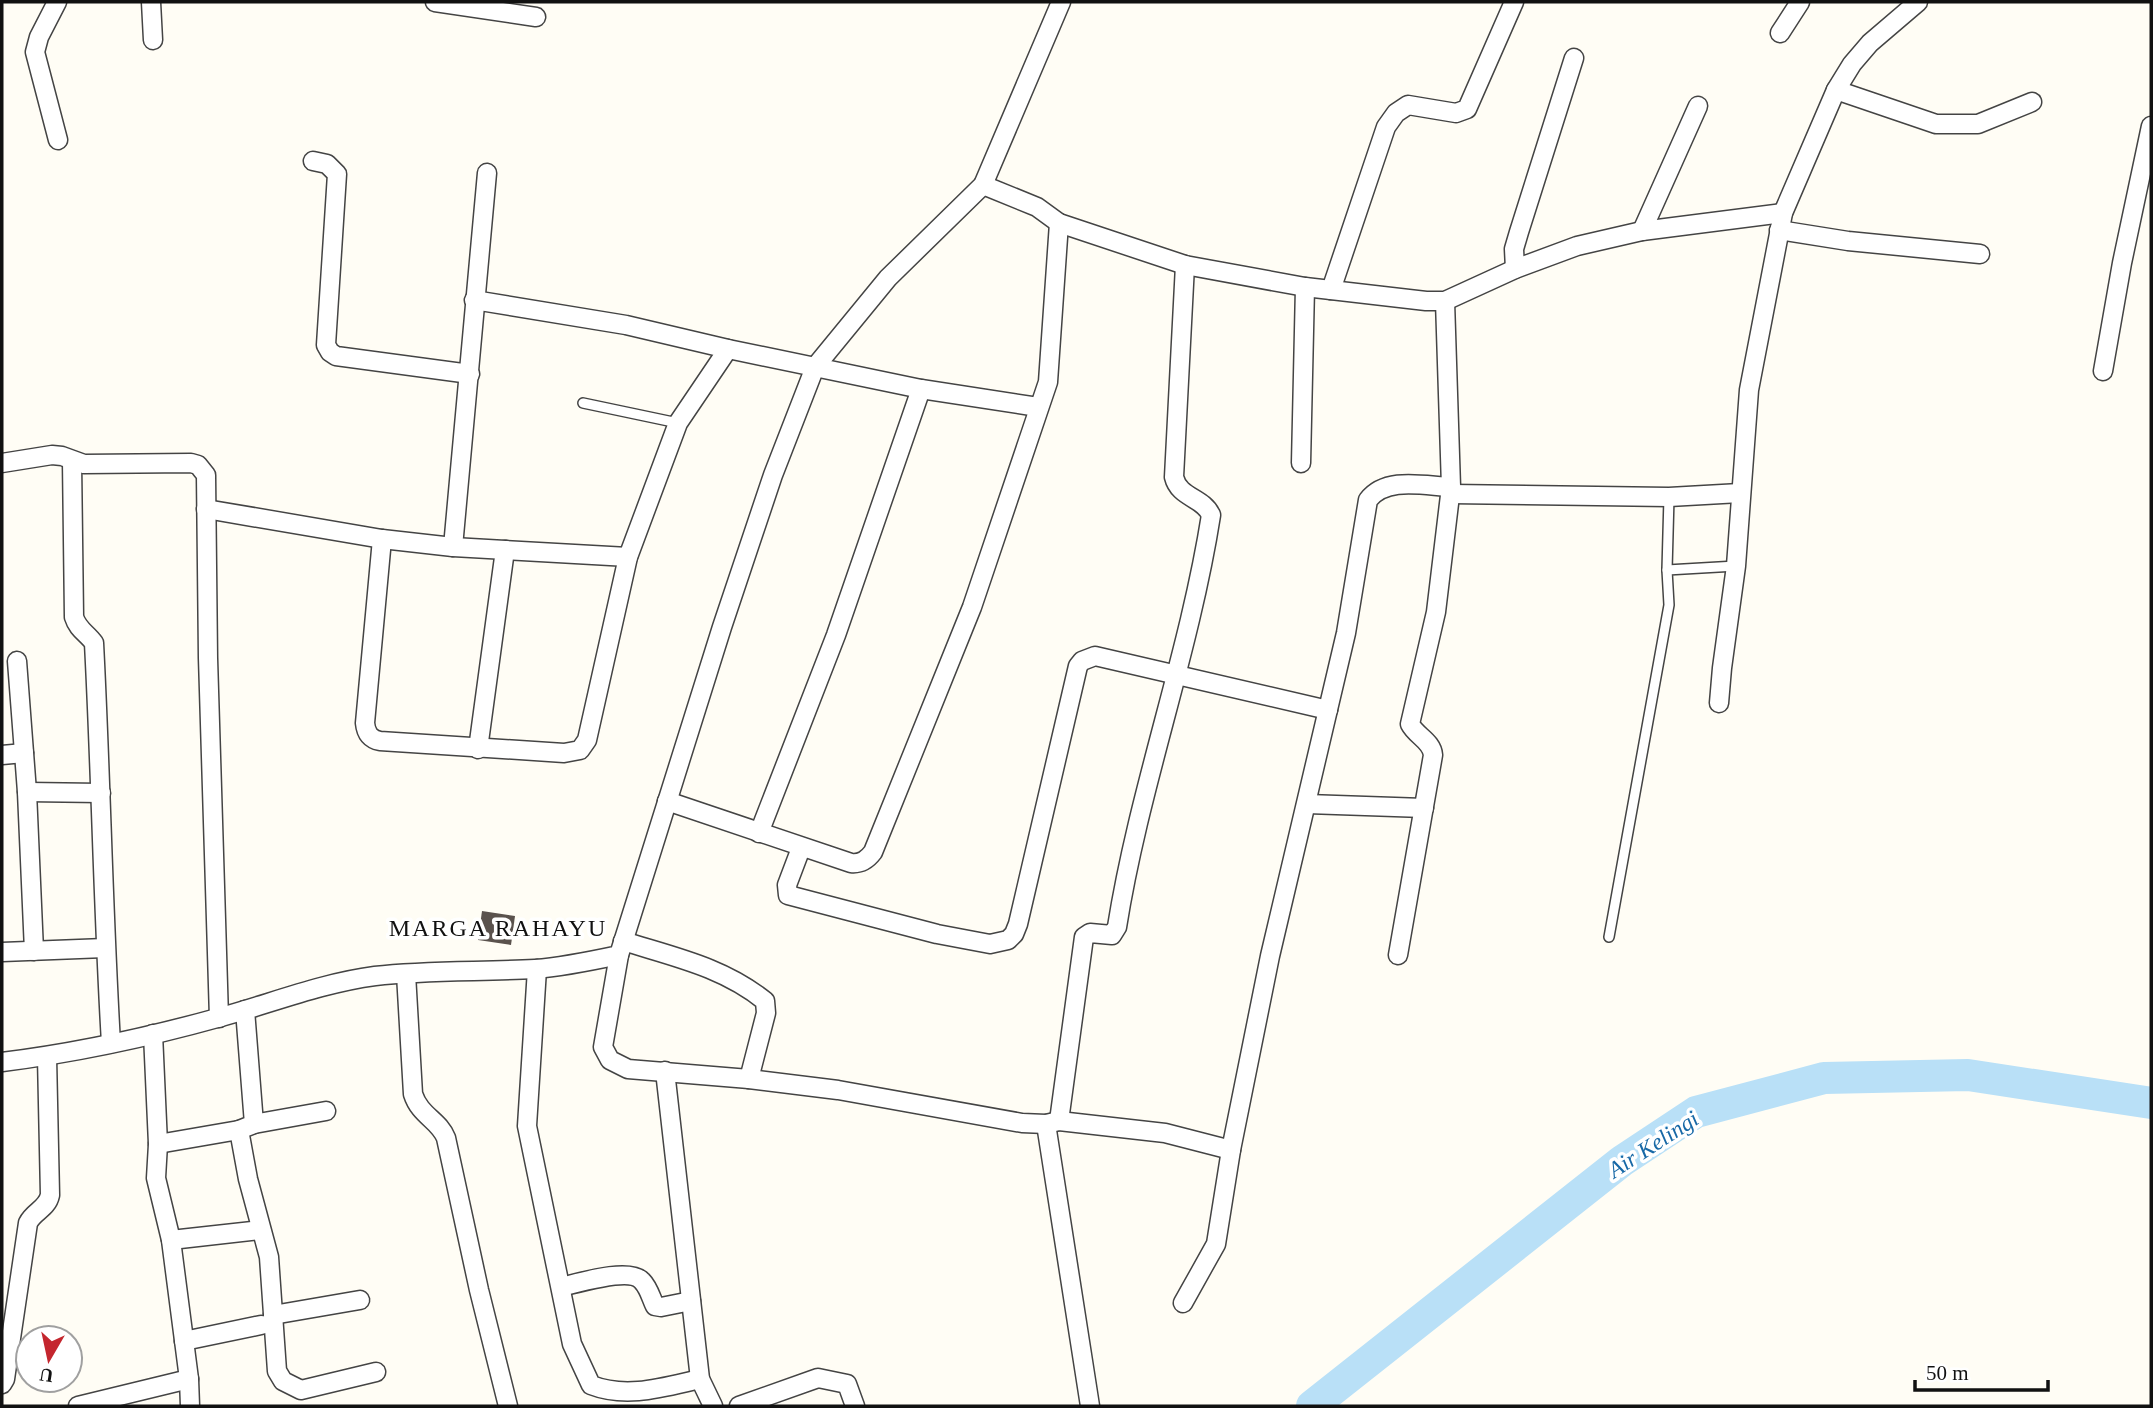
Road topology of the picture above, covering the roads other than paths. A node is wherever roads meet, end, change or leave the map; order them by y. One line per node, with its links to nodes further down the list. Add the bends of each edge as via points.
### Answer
1 (57, 2): 16 (street, via 36,52)
2 (151, 2): 10 (street)
3 (435, 2): 8 (street)
4 (1061, 2): 19 (street)
5 (1514, 2): 27 (street, via 1467,109 1456,113 1408,104 1386,127)
6 (1800, 2): 9 (street)
7 (1918, 2): 12 (street, via 1870,44)
8 (536, 17)
9 (1780, 33)
10 (153, 40)
11 (1574, 58): 25 (street, via 1514,249)
12 (1836, 90): 13 (street, via 1936,124 1978,124); 20 (street)
13 (2032, 102)
14 (1698, 106): 22 (street)
15 (2151, 126): 32 (street)
16 (58, 140)
17 (313, 161): 33 (street, via 327,164 337,174 326,345 330,352)
18 (487, 173): 28 (street)
19 (983, 185): 21 (street, via 1037,206); 31 (street, via 888,278)
20 (1781, 221): 22 (street); 23 (street, via 1848,241); 42 (street, via 1749,390)
21 (1059, 223): 24 (street); 36 (street, via 1048,383)
22 (1642, 232): 25 (street, via 1577,246)
23 (1980, 254)
24 (1185, 265): 26 (street); 52 (street, via 1174,477 1179,490 1212,515)
25 (1515, 269): 29 (street)
26 (1305, 287): 27 (street); 40 (street)
27 (1331, 290): 29 (street)
28 (474, 300): 30 (street); 33 (street)
29 (1445, 301): 41 (street)
30 (728, 349): 31 (street); 37 (street)
31 (816, 368): 34 (street); 60 (street, via 773,475)
32 (2103, 371)
33 (470, 374): 46 (street)
34 (921, 389): 36 (street); 63 (street, via 836,635)
35 (583, 403): 37 (lane)
36 (1038, 407): 64 (street, via 972,607 873,852 858,864)
37 (678, 423): 48 (street)
38 (72, 461): 39 (street, via 51,455); 44 (street, via 198,465 206,475); 59 (street, via 74,617 94,643)
39 (2, 463)
40 (1301, 463)
41 (1451, 491): 43 (street); 54 (street, via 1392,485 1368,500); 62 (street, via 1436,612 1410,723 1433,750)
42 (1740, 493): 43 (street); 49 (street)
43 (1669, 497): 50 (lane)
44 (206, 509): 45 (street); 74 (street)
45 (382, 540): 46 (street); 55 (street, via 366,732 380,741)
46 (453, 547): 47 (street)
47 (505, 550): 48 (street); 55 (street)
48 (628, 557): 55 (street, via 583,747 564,753)
49 (1736, 566): 50 (lane); 53 (street)
50 (1667, 570): 65 (lane, via 1669,605)
51 (13, 672): 56 (street)
52 (1178, 674): 54 (street); 64 (street, via 1095,656 1082,661 1018,924 1008,940 990,944 937,934 788,895 787,885); 82 (street, via 1127,865 1116,931 1084,937)
53 (1719, 703)
54 (1328, 709): 61 (street)
55 (478, 749)
56 (24, 753): 57 (street); 58 (street)
57 (2, 755)
58 (27, 792): 59 (street); 68 (street)
59 (101, 793): 66 (street)
60 (667, 801): 63 (street); 67 (street)
61 (1307, 804): 62 (street); 85 (street, via 1270,956)
62 (1424, 807): 70 (street)
63 (759, 833): 64 (street)
64 (801, 848)
65 (1609, 937)
66 (105, 948): 68 (street); 76 (street)
67 (621, 948): 71 (street, via 578,964); 79 (street, via 605,1054 628,1069); 80 (street, via 718,971 765,1001 766,1013)
68 (34, 951): 69 (street)
69 (2, 952)
70 (1398, 955)
71 (537, 969): 72 (street); 89 (street, via 527,1126)
72 (406, 974): 73 (street, via 322,987); 101 (street, via 413,1094 421,1111 446,1138)
73 (244, 1010): 74 (street); 83 (street)
74 (219, 1017): 75 (street)
75 (153, 1034): 76 (street); 84 (street)
76 (111, 1043): 77 (street)
77 (47, 1056): 78 (street); 88 (street, via 50,1195 30,1217)
78 (2, 1062)
79 (665, 1071): 80 (street); 91 (street)
80 (748, 1079): 82 (street)
81 (326, 1111): 83 (street)
82 (1053, 1123): 85 (street, via 1165,1133); 105 (street)
83 (246, 1127): 84 (street); 86 (street)
84 (158, 1144): 87 (street, via 156,1178)
85 (1231, 1150): 92 (street, via 1216,1244)
86 (260, 1230): 87 (street); 93 (street, via 269,1257)
87 (171, 1240): 94 (street)
88 (10, 1280): 98 (street)
89 (561, 1287): 91 (street, via 635,1276 644,1283 655,1306); 97 (street, via 572,1344 591,1385 608,1392 649,1390)
90 (360, 1300): 93 (street)
91 (691, 1301): 97 (street)
92 (1183, 1303)
93 (267, 1320): 94 (street); 95 (street, via 278,1371 292,1387 301,1390)
94 (184, 1341): 96 (street)
95 (376, 1372)
96 (189, 1379): 99 (street); 100 (street)
97 (700, 1379): 102 (street)
98 (2, 1384)
99 (78, 1406)
100 (190, 1406)
101 (508, 1406)
102 (713, 1406)
103 (739, 1406): 104 (street, via 818,1378 847,1384)
104 (855, 1406)
105 (1090, 1406)

